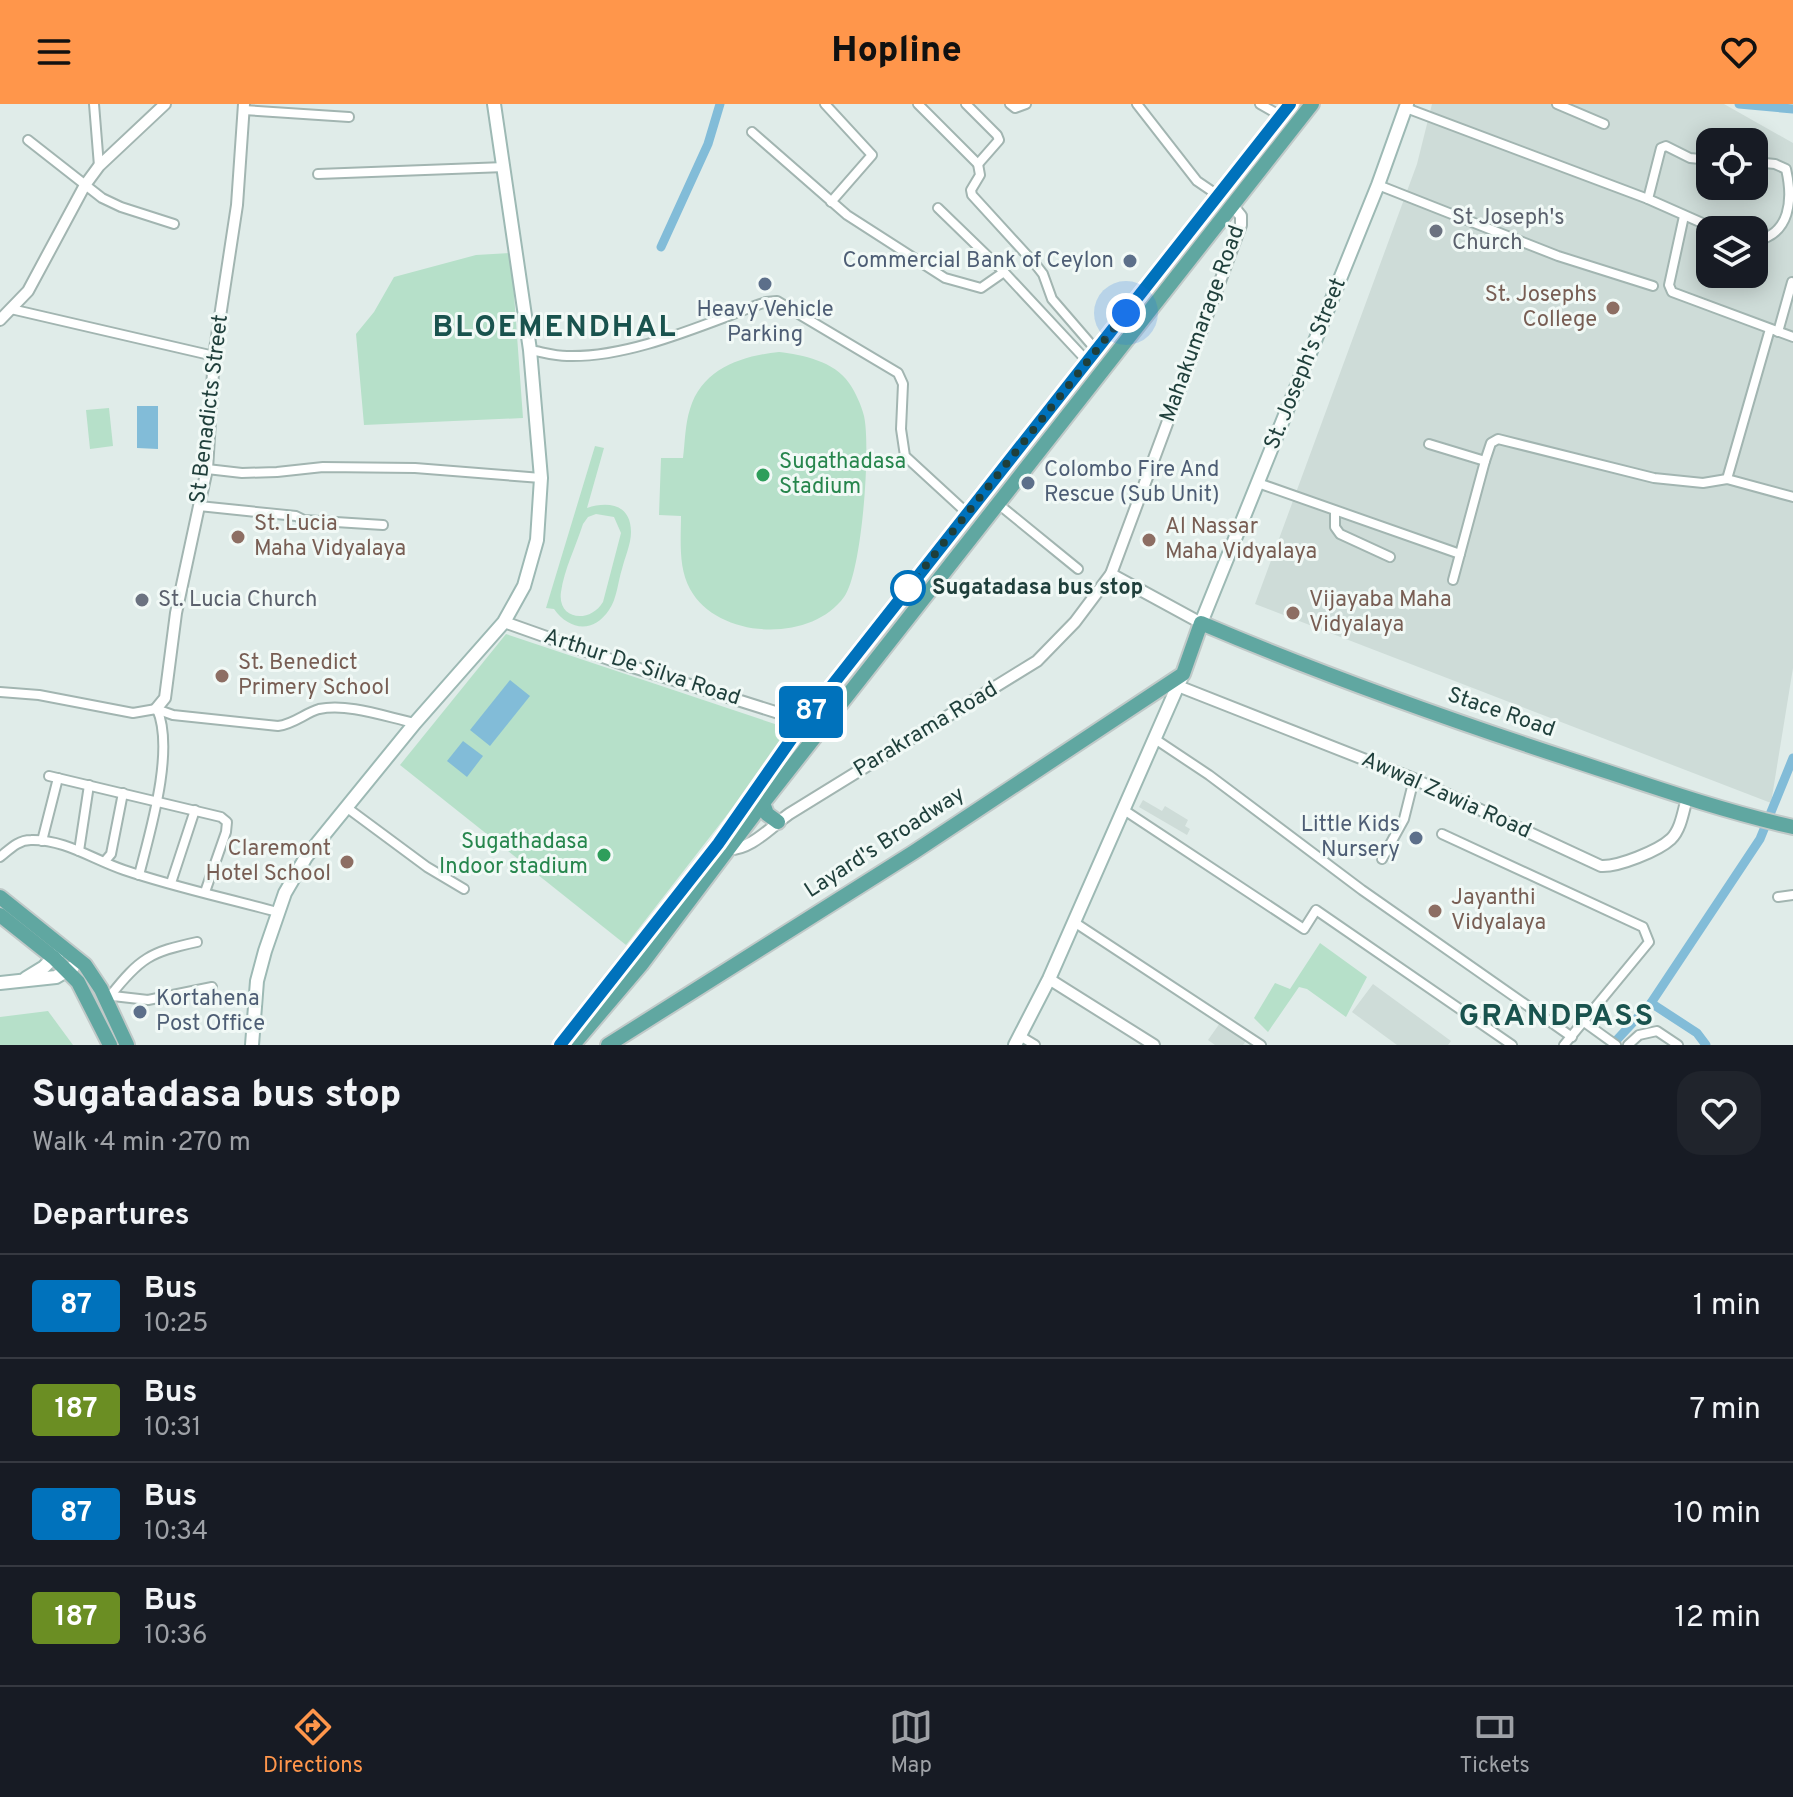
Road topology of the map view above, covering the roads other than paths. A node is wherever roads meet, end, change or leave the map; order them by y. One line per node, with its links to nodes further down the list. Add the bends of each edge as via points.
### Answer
1 (94, 104): 23 (street)
2 (165, 104): 23 (street)
3 (494, 104): 24 (main road)
4 (825, 104): 30 (street, via 872,155)
5 (918, 104): 22 (street)
6 (966, 104): 22 (street, via 999,140)
7 (1010, 104): 8 (street)
8 (1026, 104)
9 (1260, 104): 15 (street)
10 (1312, 104): 31 (main road)
11 (1557, 104): 17 (street)
12 (1139, 105): 28 (street, via 1197,181)
13 (1406, 106): 27 (main road, St. Joseph's Street); 29 (street)
14 (244, 107): 16 (street); 46 (street, St Benadicts Street, via 235,217)
15 (1286, 110): 28 (main road)
16 (349, 117)
17 (1604, 124)
18 (752, 132): 30 (street)
19 (28, 140): 26 (street)
20 (1696, 159): 29 (street, via 1661,148)
21 (1768, 163): 36 (street, via 1786,169 1791,209)
22 (978, 164): 47 (street, via 980,175 972,195 1043,274 1052,299)
23 (99, 166): 26 (street)
24 (505, 167): 25 (street); 45 (main road)
25 (318, 174)
26 (85, 185): 35 (street, via 121,207); 41 (street, via 28,291)
27 (1378, 185): 39 (street, via 1558,256); 53 (main road, St. Joseph's Street)
28 (1219, 196): 31 (main road); 47 (main road)
29 (1648, 199): 33 (street)
30 (831, 202): 37 (street, via 945,278 981,288)
31 (1232, 205): 55 (main road); 63 (street, Mahakumarage Road, via 1241,225)
32 (938, 208): 37 (street)
33 (1684, 216): 34 (street); 43 (street, via 1669,285 1672,292)
34 (1696, 221)
35 (174, 224)
36 (1768, 236)
37 (1004, 272): 47 (street)
38 (1792, 282): 43 (street)
39 (1653, 286)
40 (0, 300): 41 (street)
41 (11, 309): 42 (street); 46 (street)
42 (0, 320)
43 (1774, 330): 44 (street); 52 (street)
44 (1793, 337)
45 (530, 350): 51 (main road); 58 (street, via 566,357 605,353 777,301 898,373 903,384 905,456)
46 (214, 356): 50 (street, St Benadicts Street)
47 (1092, 356): 58 (main road)
48 (1429, 444): 49 (street)
49 (1485, 461): 52 (street, via 1491,443 1503,438 1654,478 1703,483); 60 (street)
50 (207, 469): 51 (street, via 242,473 415,468); 56 (street, St Benadicts Street)
51 (541, 478): 65 (main road, via 537,540 524,586)
52 (1727, 479): 54 (street)
53 (1258, 483): 57 (street); 66 (main road, St. Joseph's Street)
54 (1793, 497)
55 (997, 503): 62 (street); 71 (main road)
56 (199, 506): 59 (street); 69 (street, St Benadicts Street, via 165,698)
57 (1335, 511): 60 (street); 61 (street, via 1340,534)
58 (967, 513): 70 (main road)
59 (383, 525)
60 (1460, 554): 64 (street)
61 (1390, 557)
62 (1078, 569)
63 (1111, 574): 66 (street); 83 (street, Parakrama Road, via 1037,661)
64 (1453, 580)
65 (504, 622): 70 (street, Arthur De Silva Road); 72 (main road)
66 (1201, 623): 67 (main road); 77 (main road, Stace Road, via 1472,727)
67 (1180, 680): 73 (main road); 74 (street, Awwal Zawia Road); 119 (main road, Layard's Broadway)
68 (0, 692): 69 (street, via 133,713)
69 (156, 709): 72 (street, via 278,726 317,710 339,708); 78 (street, via 163,723)
70 (804, 721): 71 (street, Arthur De Silva Road); 87 (main road)
71 (827, 721): 79 (main road)
72 (415, 723): 80 (main road)
73 (1155, 739): 82 (main road); 112 (street)
74 (1414, 779): 77 (street, Awwal Zawia Road, via 1612,867 1670,840); 90 (street, via 1404,819)
75 (89, 785): 76 (street); 86 (street, via 54,777); 88 (street)
76 (123, 793): 78 (street); 91 (street, via 111,854)
77 (1687, 798): 84 (main road, Stace Road)
78 (159, 801): 81 (street); 92 (street)
79 (763, 803): 83 (main road); 87 (main road)
80 (346, 807): 94 (street); 99 (main road, via 306,857)
81 (195, 810): 93 (street); 95 (street, via 227,822)
82 (1124, 810): 101 (main road); 123 (street, via 1304,929 1316,910)
83 (778, 822): 87 (street, Parakrama Road, via 753,841)
84 (1793, 827)
85 (1442, 834): 111 (street, via 1643,927 1649,942)
86 (42, 841): 88 (street); 89 (street, via 19,842)
87 (723, 847): 117 (main road); 118 (main road, via 641,965)
88 (79, 851): 91 (street)
89 (0, 857)
90 (1382, 859)
91 (105, 861): 92 (street)
92 (139, 875): 93 (street)
93 (171, 883): 95 (street)
94 (464, 889)
95 (205, 892): 99 (street)
96 (1793, 895): 98 (street)
97 (0, 897): 103 (main road)
98 (1778, 897)
99 (277, 912): 116 (main road, via 257,981)
100 (0, 915): 103 (main road)
101 (1074, 922): 106 (main road); 122 (street)
102 (197, 942): 110 (street, via 150,955)
103 (58, 952): 104 (main road); 105 (main road); 107 (main road)
104 (80, 960): 105 (main road); 110 (main road)
105 (68, 972): 107 (main road); 114 (main road, via 86,993)
106 (1049, 979): 113 (main road); 121 (street)
107 (23, 980): 108 (main road)
108 (0, 983)
109 (212, 987): 110 (street, via 148,1000)
110 (107, 996): 115 (main road)
111 (1584, 1022): 112 (street); 125 (street)
112 (1572, 1037): 124 (street)
113 (1018, 1041): 120 (street)
114 (110, 1045)
115 (127, 1045)
116 (252, 1045)
117 (560, 1045)
118 (573, 1045)
119 (608, 1045)
120 (1035, 1045)
121 (1154, 1045)
122 (1261, 1045)
123 (1512, 1045)
124 (1564, 1045)
125 (1616, 1045)
126 (1628, 1045): 127 (street, via 1639,1035 1657,1031)
127 (1678, 1045)

